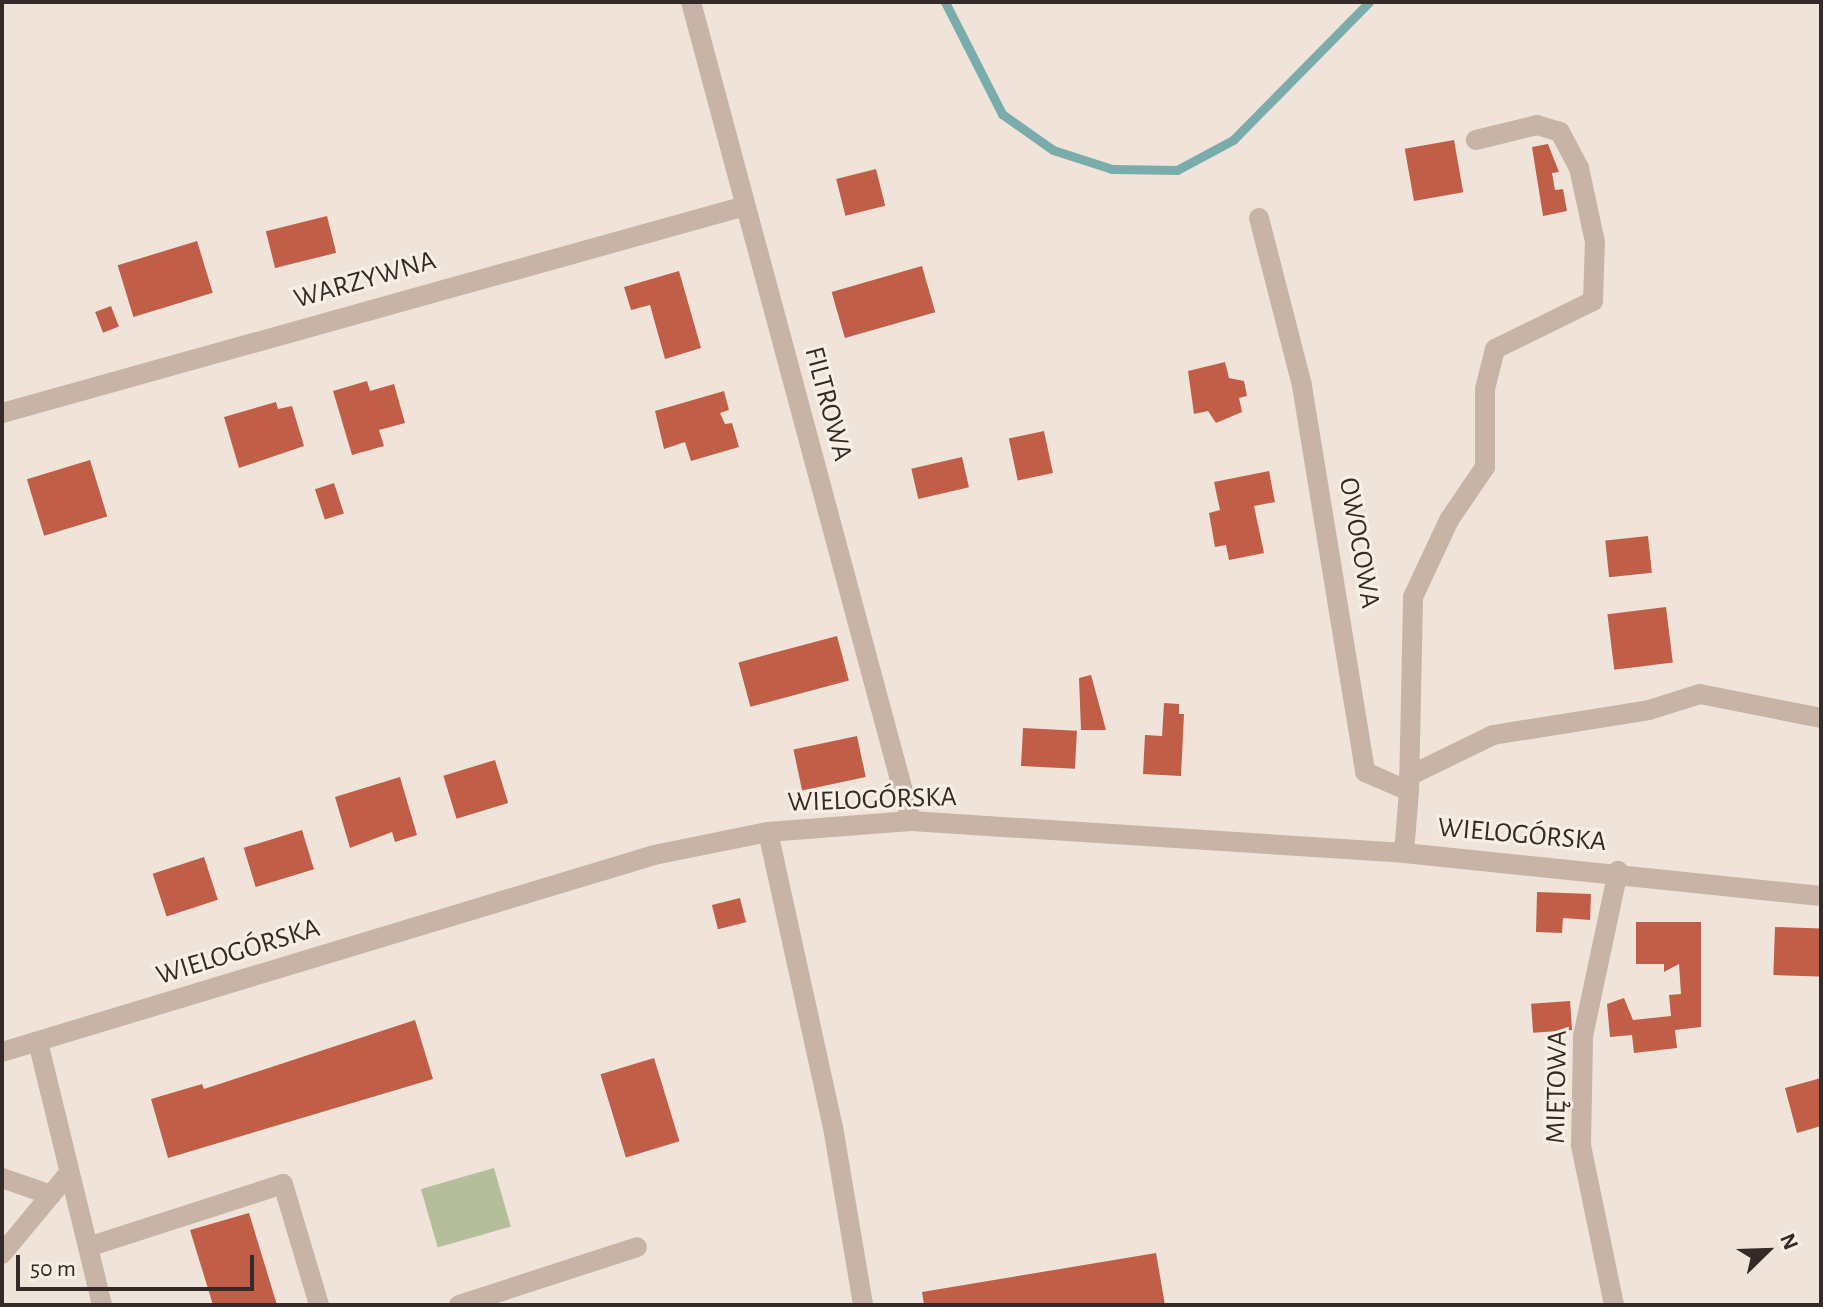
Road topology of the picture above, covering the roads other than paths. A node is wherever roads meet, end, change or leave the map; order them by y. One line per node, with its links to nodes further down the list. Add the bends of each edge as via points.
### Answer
1 (691, 2): 3 (street, FILTROWA)
2 (1476, 140): 7 (street, via 1537,125 1560,132 1579,168 1595,242 1593,301 1495,349 1485,389 1485,467 1449,520 1413,597)
3 (745, 206): 5 (street, WARZYWNA); 8 (street, FILTROWA)
4 (1259, 218): 7 (street, OWOCOWA, via 1302,386 1365,772)
5 (2, 413)
6 (1821, 718): 7 (street, via 1700,694 1649,710 1493,735)
7 (1409, 783): 10 (street)
8 (911, 821): 9 (street, WIELOGÓRSKA); 10 (street, WIELOGÓRSKA)
9 (768, 832): 13 (street, WIELOGÓRSKA, via 654,855); 24 (street, via 833,1127)
10 (1404, 853): 11 (street, WIELOGÓRSKA)
11 (1618, 871): 12 (street, WIELOGÓRSKA); 25 (street, MIĘTOWA, via 1583,1036 1581,1145)
12 (1821, 896)
13 (38, 1042): 14 (street, WIELOGÓRSKA); 15 (street)
14 (2, 1052)
15 (69, 1173): 17 (street); 18 (street)
16 (2, 1178): 17 (street)
17 (51, 1195): 20 (street)
18 (88, 1247): 21 (street); 22 (street, via 283,1184)
19 (637, 1247): 23 (street)
20 (2, 1254)
21 (102, 1305)
22 (319, 1305)
23 (459, 1305)
24 (863, 1305)
25 (1614, 1305)

